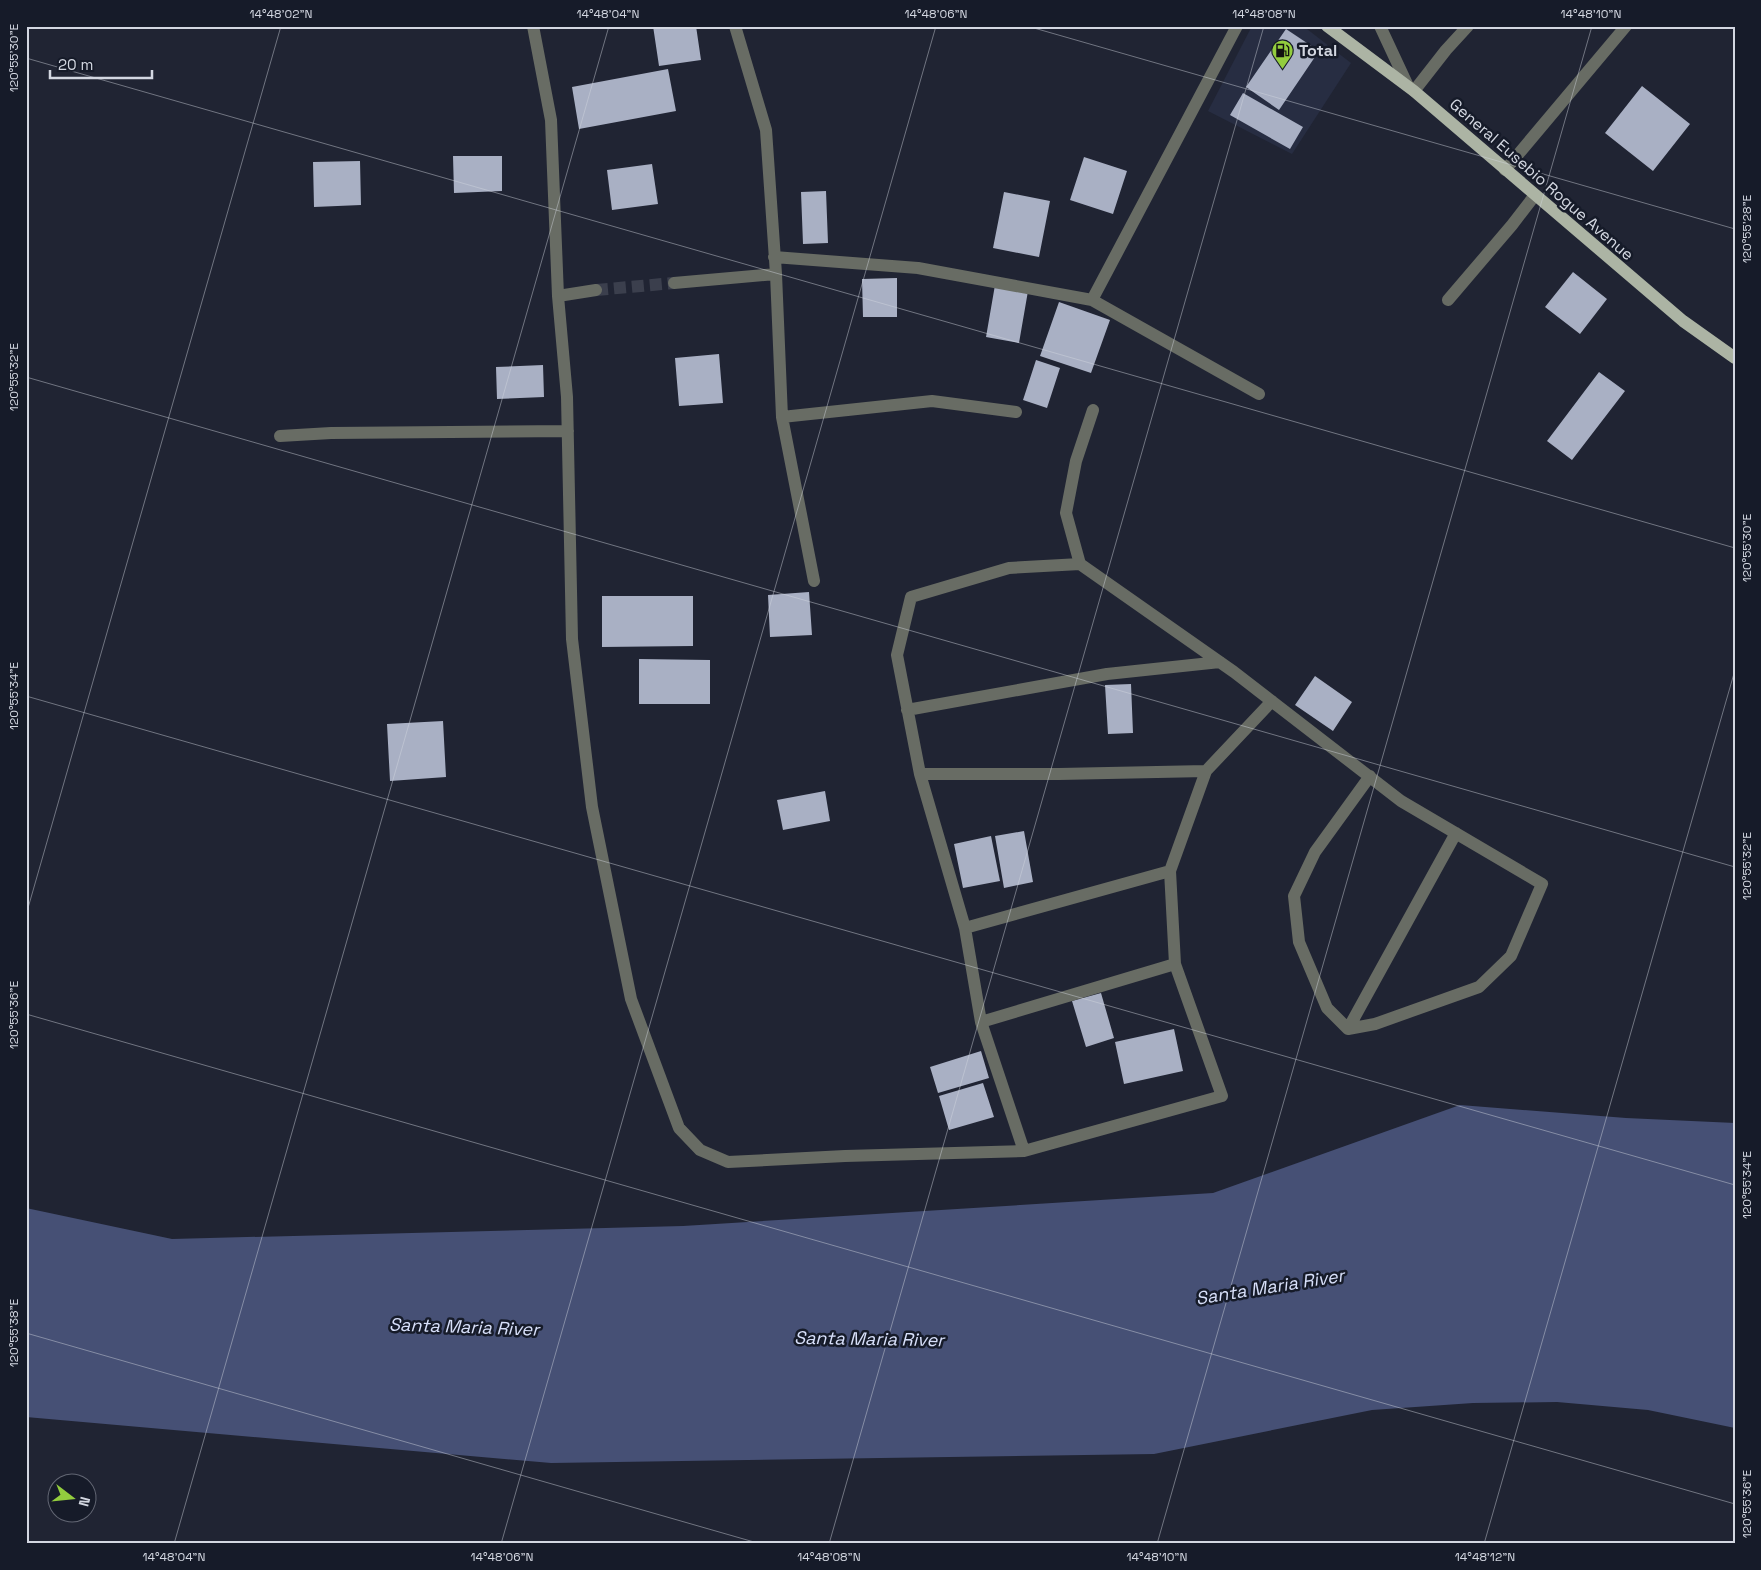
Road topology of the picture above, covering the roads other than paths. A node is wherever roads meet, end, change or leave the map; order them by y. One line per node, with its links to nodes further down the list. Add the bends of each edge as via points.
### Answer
1 (533, 26): 15 (street, via 551,120)
2 (735, 26): 11 (street, via 766,130)
3 (1237, 26): 16 (street)
4 (1327, 26): 8 (main road, General Eusebio Rogue Avenue)
5 (1380, 26): 8 (street)
6 (1468, 26): 8 (street)
7 (1626, 26): 9 (street)
8 (1411, 89): 9 (main road, General Eusebio Rogue Avenue)
9 (1505, 170): 10 (main road, General Eusebio Rogue Avenue)
10 (1535, 195): 17 (street); 18 (main road, General Eusebio Rogue Avenue, via 1682,321)
11 (774, 257): 12 (street); 16 (street, via 918,268)
12 (776, 274): 13 (street); 22 (street)
13 (674, 283)
14 (596, 290): 15 (street)
15 (558, 296): 23 (street)
16 (1092, 300): 19 (street)
17 (1448, 300)
18 (1735, 358)
19 (1259, 394)
20 (1093, 410): 25 (street, via 1076,461 1066,513)
21 (1016, 412): 22 (street, via 932,401)
22 (782, 417): 26 (street)
23 (568, 431): 24 (street); 39 (street, via 572,639 592,807 631,999 679,1128 700,1150 728,1162)
24 (280, 436)
25 (1080, 564): 27 (street); 29 (street, via 1009,568 911,597 897,655)
26 (814, 581)
27 (1220, 662): 28 (street); 29 (street, via 1107,674)
28 (1272, 701): 30 (street); 32 (street)
29 (908, 710): 31 (street)
30 (1206, 770): 31 (street); 34 (street)
31 (920, 774): 35 (street)
32 (1370, 776): 33 (street, via 1401,801); 38 (street, via 1315,852 1294,896 1299,942 1327,1008)
33 (1456, 833): 38 (street); 38 (street, via 1542,884 1511,956 1479,987 1375,1024)
34 (1170, 871): 35 (street); 36 (street)
35 (965, 928): 37 (street)
36 (1175, 964): 37 (street); 39 (street, via 1222,1096)
37 (981, 1022): 39 (street)
38 (1348, 1029)
39 (1024, 1151)

